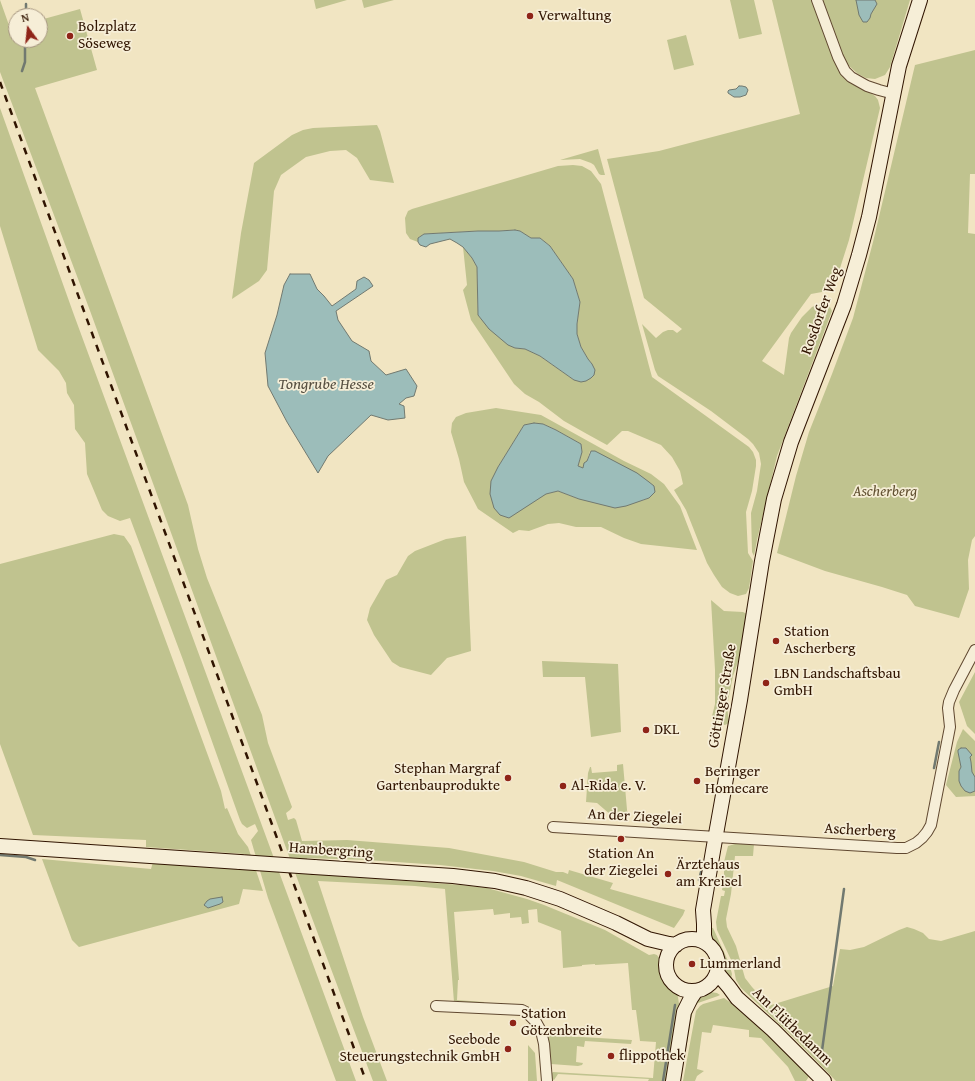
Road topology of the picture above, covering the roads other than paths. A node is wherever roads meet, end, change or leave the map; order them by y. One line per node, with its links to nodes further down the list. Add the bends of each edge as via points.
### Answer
1 (817, 0): 3 (street, via 838,57 846,71 867,86)
2 (920, 0): 3 (main road, Rosdorfer Weg, via 904,67)
3 (894, 94): 4 (main road, Rosdorfer Weg, via 859,255 844,304 791,442 774,499)
4 (767, 535): 7 (main road, Göttinger Straße)
5 (975, 650): 7 (street, Ascherberg, via 954,690 948,708 950,727 931,824 916,843 906,848 897,848)
6 (553, 827): 7 (street, An der Ziegelei)
7 (715, 838): 9 (main road, Göttinger Straße)
8 (0, 846): 10 (main road, Hambergring, bridge, via 453,876 495,881 560,899)
9 (703, 910): 11 (main road, Göttinger Straße); 12 (main road, Göttinger Straße)
10 (648, 939): 13 (main road, Hambergring); 14 (main road, Hambergring)
11 (690, 939): 12 (main road); 13 (main road)
12 (706, 943): 15 (main road, via 714,949 718,959)
13 (676, 945): 14 (main road)
14 (667, 958): 17 (main road, via 667,973 672,982)
15 (718, 974): 16 (main road); 19 (main road, Am Flüthedamm)
16 (709, 986): 18 (main road); 19 (main road, Am Flüthedamm)
17 (680, 988): 18 (main road); 21 (main road)
18 (695, 992): 21 (main road)
19 (737, 998): 24 (main road, Am Flüthedamm)
20 (436, 1006): 22 (street, via 526,1012 541,1031)
21 (684, 1012): 23 (main road)
22 (547, 1081)
23 (673, 1081)
24 (824, 1081)

